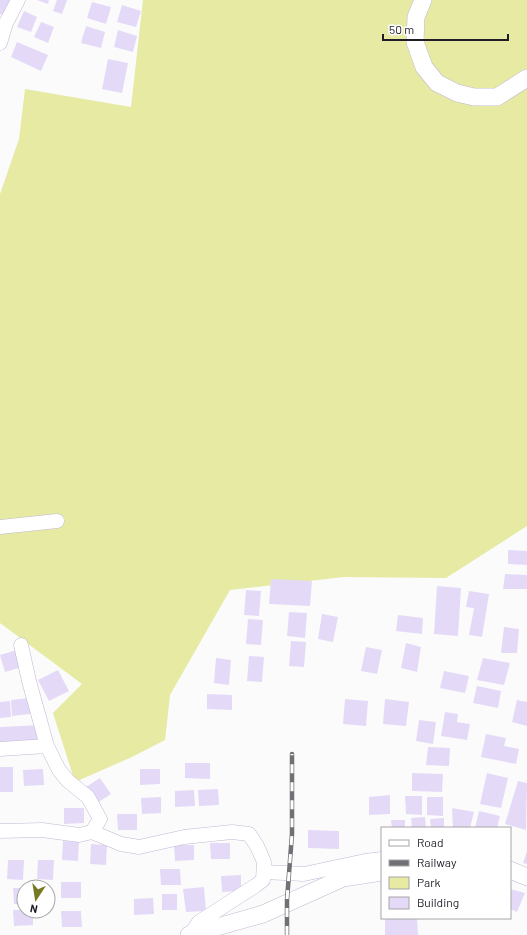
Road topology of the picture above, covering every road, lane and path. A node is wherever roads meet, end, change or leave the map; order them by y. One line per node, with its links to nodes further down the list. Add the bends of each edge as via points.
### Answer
1 (18, 0): 3 (street, via 6,23)
2 (423, 0): 4 (street, via 416,16 415,42 424,67 437,83 457,93 474,97 497,97)
3 (0, 43)
4 (527, 78)
5 (57, 521): 6 (street)
6 (0, 527)
7 (21, 645): 8 (street)
8 (47, 746): 9 (street); 11 (street, via 59,770 88,797 100,819)
9 (0, 749)
10 (0, 831): 11 (street, via 42,830 79,836)
11 (92, 832): 14 (street, via 121,844 139,847 184,837 232,832 249,834 264,862)
12 (381, 859): 14 (street, via 365,860 304,874)
13 (511, 870): 16 (street)
14 (264, 872): 17 (street, via 263,880 256,886 199,922)
15 (381, 872): 17 (street, via 343,878 263,914)
16 (527, 877)
17 (190, 935)

